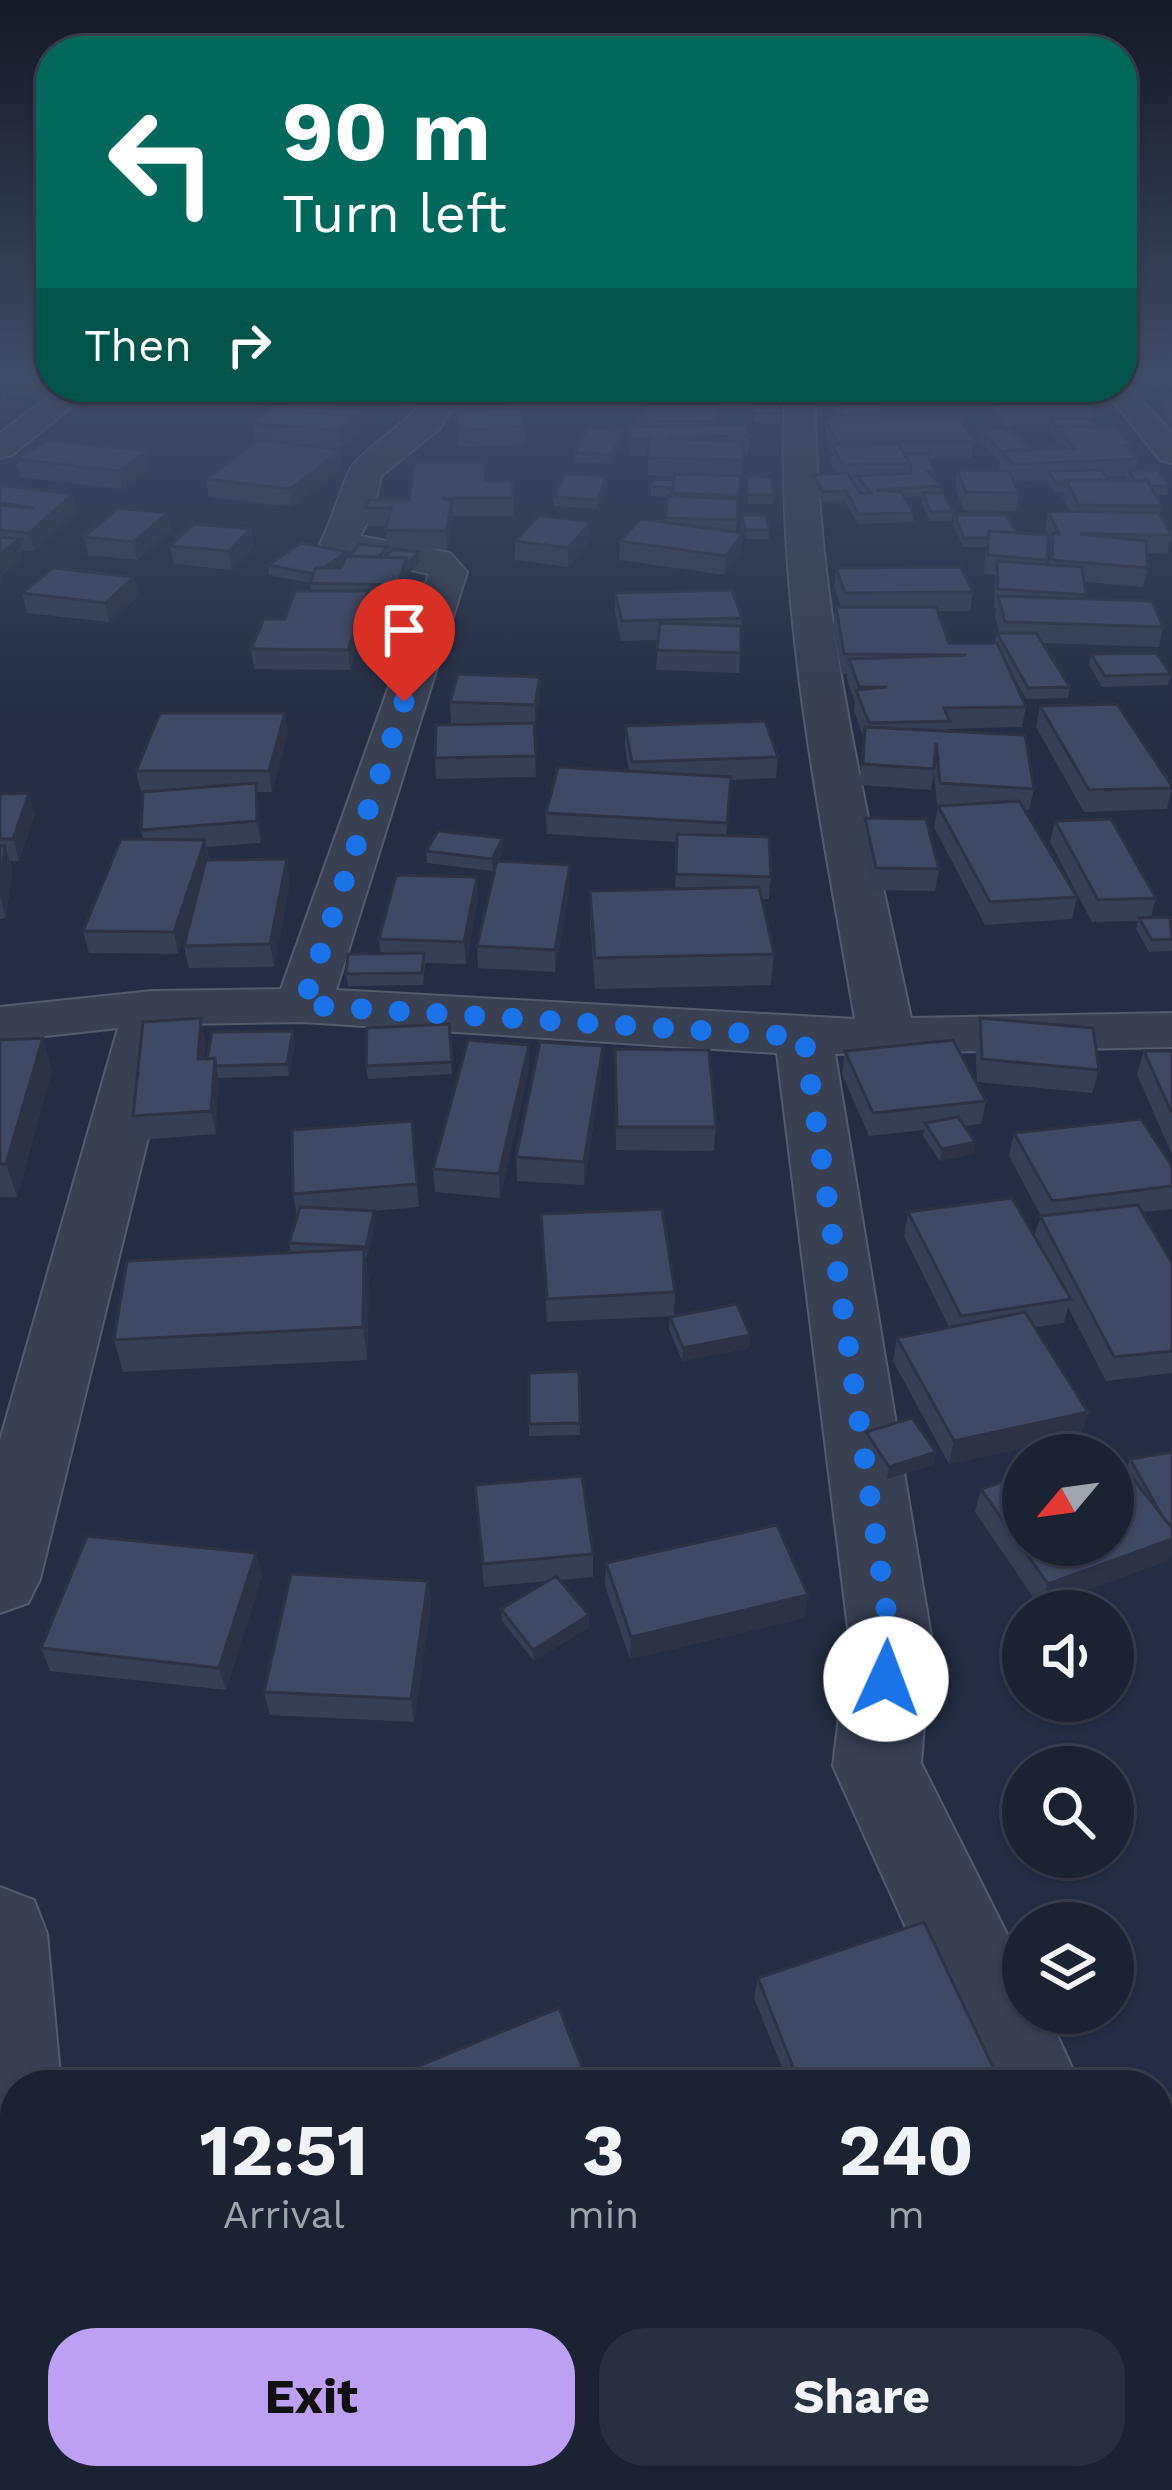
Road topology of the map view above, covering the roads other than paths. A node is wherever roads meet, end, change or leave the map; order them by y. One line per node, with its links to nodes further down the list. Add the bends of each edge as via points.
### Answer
1 (361, 487): 3 (street, via 338,543 437,561 448,572)
2 (796, 487): 7 (street, via 810,614)
3 (303, 1005): 4 (street); 8 (street)
4 (152, 1008): 5 (street); 9 (street)
5 (0, 1024)
6 (1172, 1030): 7 (street)
7 (886, 1032): 8 (street)
8 (804, 1037): 12 (street, via 890,1636 877,1766)
9 (0, 1579)
10 (0, 1934): 11 (street)
11 (9, 2070)
12 (1022, 2070)

